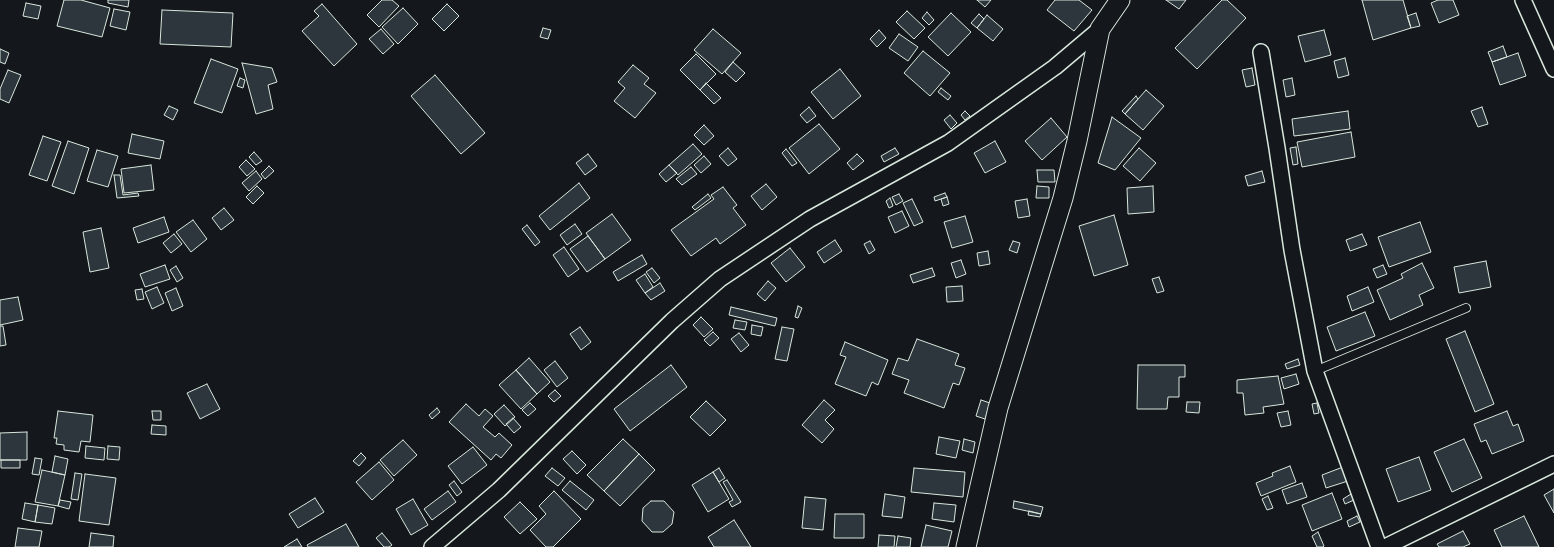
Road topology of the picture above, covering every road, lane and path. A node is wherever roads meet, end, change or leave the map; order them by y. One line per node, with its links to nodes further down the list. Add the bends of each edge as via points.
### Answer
1 (1120, 0): 3 (street)
2 (1522, 0): 5 (street)
3 (1100, 28): 9 (street, via 1055,67 948,143 810,219 720,279 672,321 499,490); 10 (street, via 1063,198 998,408)
4 (1261, 52): 7 (street)
5 (1554, 69)
6 (1466, 308): 7 (lane)
7 (1315, 371): 11 (street)
8 (1554, 464): 12 (street)
9 (432, 547)
10 (966, 547)
11 (1379, 547)
12 (1385, 547)

